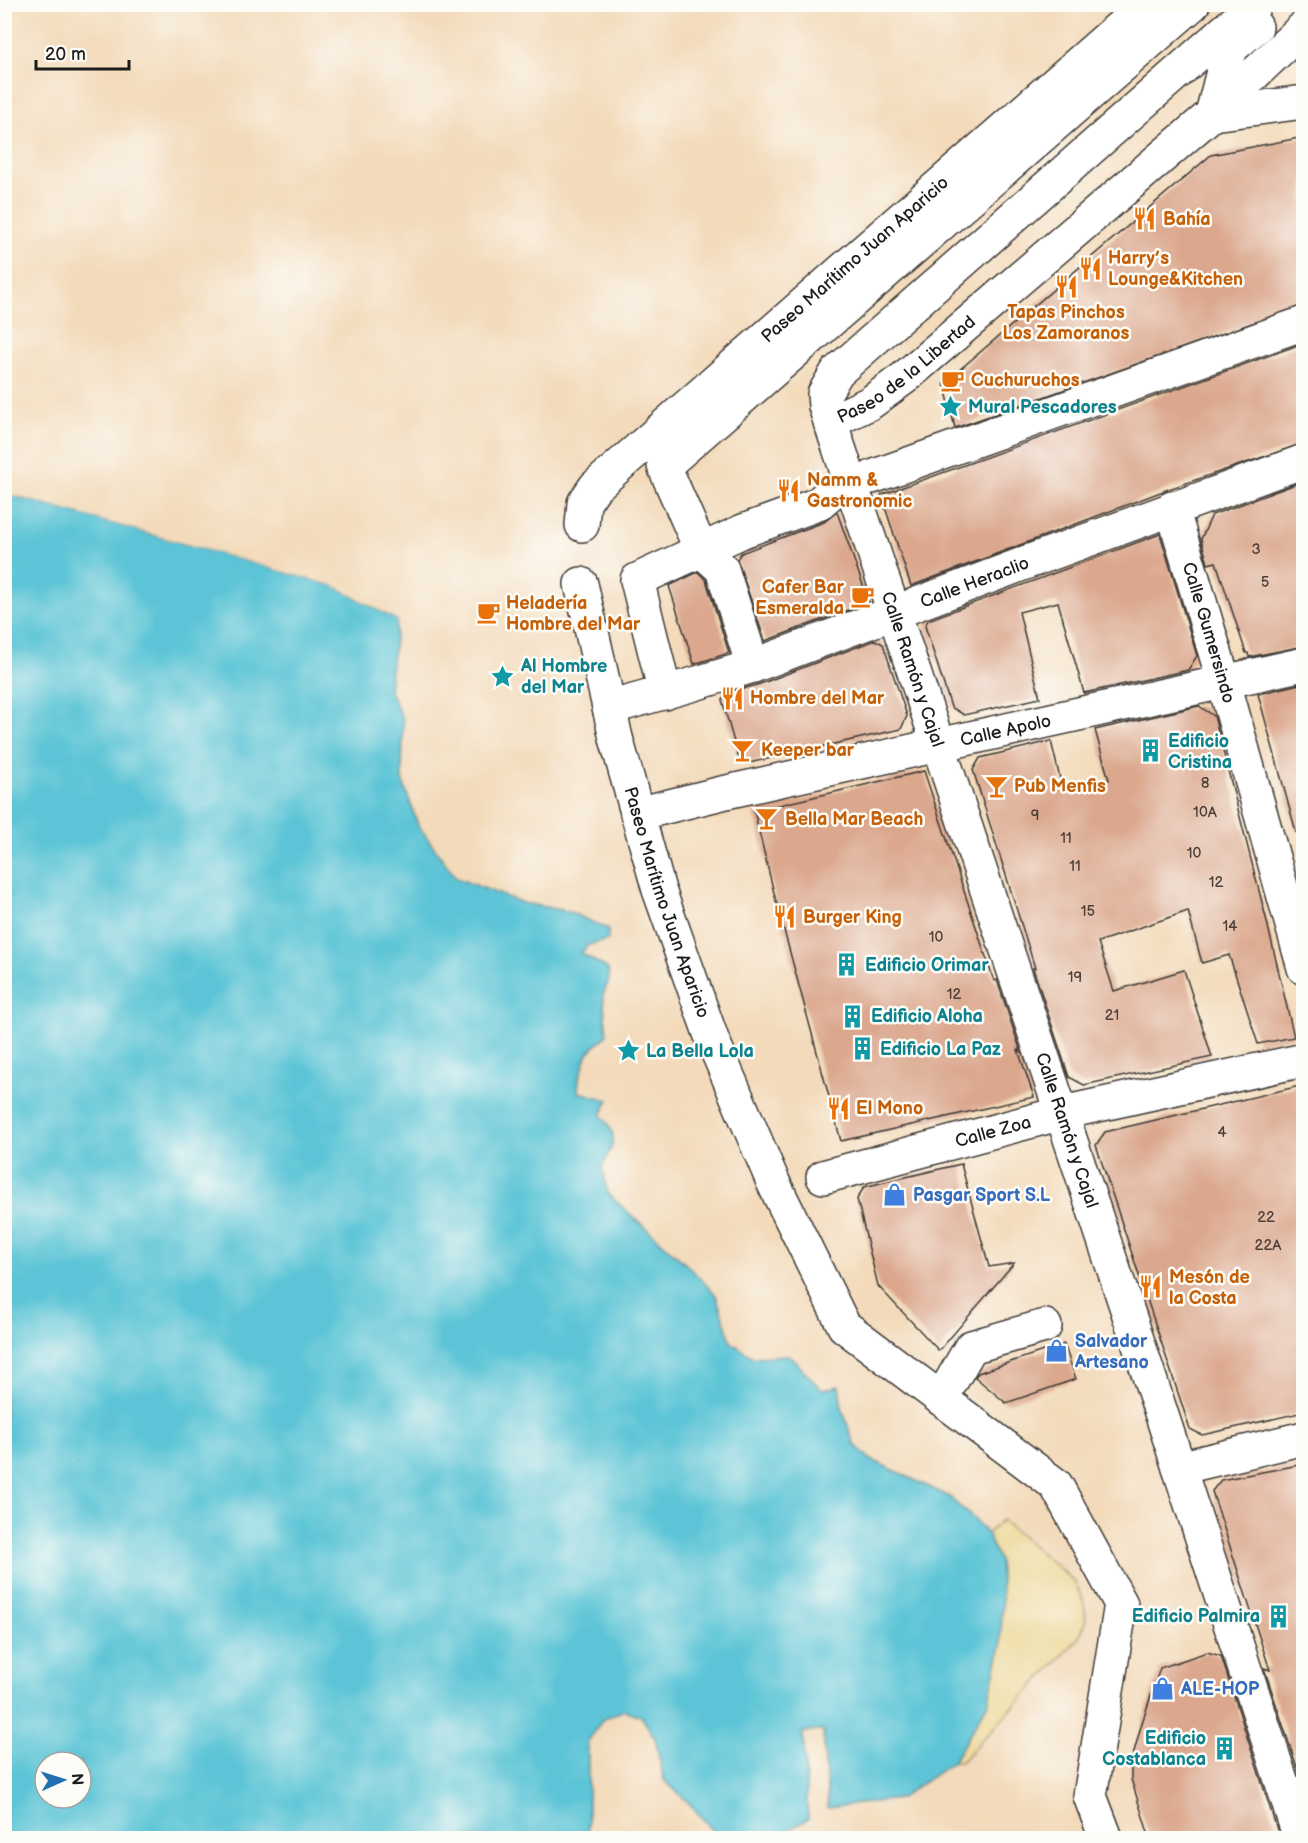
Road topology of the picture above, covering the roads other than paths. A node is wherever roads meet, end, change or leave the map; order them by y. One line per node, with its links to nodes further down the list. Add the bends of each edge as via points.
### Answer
1 (1146, 4): 14 (street, Paseo Marítimo Juan Aparicio, via 595,487 584,503)
2 (1193, 4): 15 (street, via 664,466)
3 (1255, 4): 9 (street, Paseo de la Libertad, via 837,372 824,394)
4 (1266, 4): 7 (street, via 1261,23 1232,47)
5 (1304, 27): 7 (street, Paseo de la Libertad)
6 (1304, 102): 7 (street)
7 (1212, 114): 9 (street, Paseo de la Libertad, via 904,378 870,403)
8 (1304, 323): 11 (street)
9 (830, 422): 17 (street, Calle Ramón y Cajal)
10 (1304, 460): 13 (street, Calle Heraclio)
11 (872, 477)
12 (833, 490): 15 (street, via 818,504)
13 (1172, 508): 17 (street, Calle Heraclio); 20 (street, Calle Gumersindo)
14 (582, 525)
15 (701, 550): 19 (street, via 722,568); 21 (street, via 637,580)
16 (581, 584): 22 (street, Paseo Marítimo Juan Aparicio)
17 (894, 612): 19 (street, Calle Heraclio); 23 (street, Calle Ramón y Cajal)
18 (1304, 664): 20 (street, Calle Apolo)
19 (753, 666): 21 (street, Calle Heraclio)
20 (1224, 682): 23 (street, Calle Apolo); 25 (street, Calle Gumersindo)
21 (665, 693): 22 (street, Calle Heraclio)
22 (609, 708): 24 (street, Paseo Marítimo Juan Aparicio)
23 (939, 745): 24 (street, Calle Apolo); 27 (street, Calle Ramón y Cajal)
24 (637, 814): 30 (street, Paseo Marítimo Juan Aparicio, via 659,890 712,1039 774,1184 844,1326)
25 (1304, 968)
26 (1304, 1060): 27 (street, Calle Zoa)
27 (1062, 1113): 28 (street, Calle Zoa); 32 (street, Calle Ramón y Cajal)
28 (823, 1177)
29 (1045, 1326): 30 (street, via 970,1347)
30 (941, 1399): 33 (street, Paseo Marítimo Juan Aparicio, via 1056,1485 1121,1604 1090,1796)
31 (1304, 1438): 32 (street)
32 (1179, 1468): 34 (street, Calle Ramón y Cajal)
33 (1106, 1839)
34 (1300, 1839)

